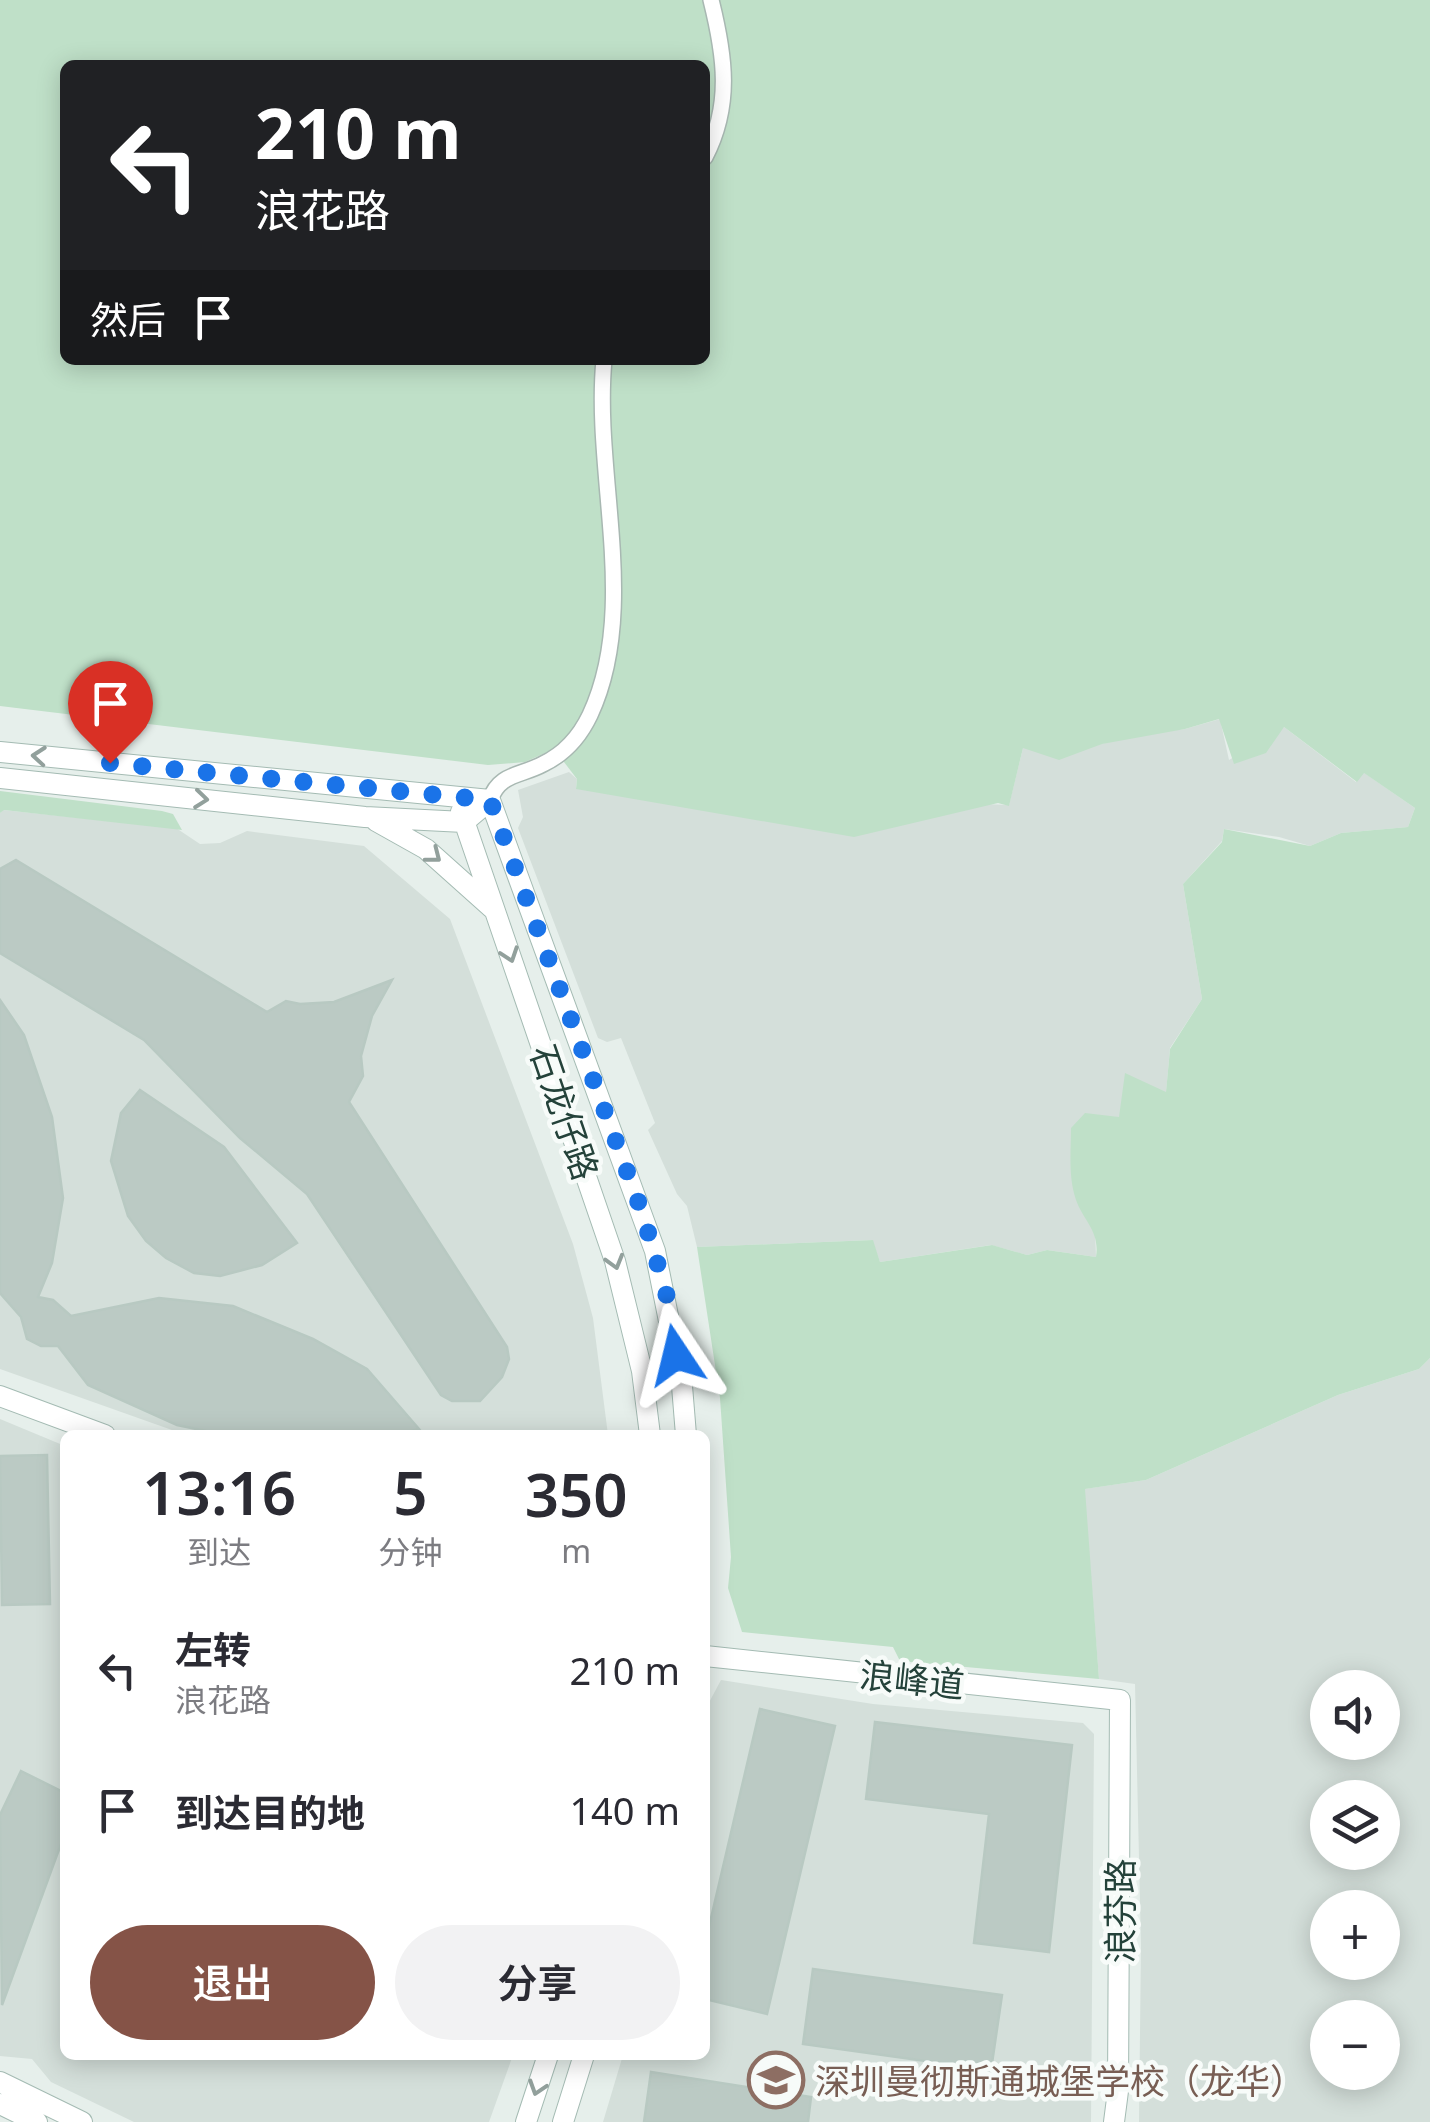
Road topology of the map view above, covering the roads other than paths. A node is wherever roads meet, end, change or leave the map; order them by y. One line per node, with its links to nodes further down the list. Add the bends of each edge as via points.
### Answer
1 (711, 0): 2 (street, via 725,84)
2 (710, 145)
3 (604, 365): 7 (street, via 613,623 605,674 574,741 542,766 500,781)
4 (0, 752): 6 (main road, one-way to 4)
5 (0, 778): 8 (main road, one-way to 8)
6 (456, 796): 7 (main road); 9 (main road, 石龙仔路)
7 (490, 800): 9 (main road); 14 (main road, 石龙仔路, via 655,1252)
8 (364, 817): 9 (main road); 10 (main road, one-way to 10, via 426,849)
9 (464, 822): 10 (main road, 石龙仔路)
10 (494, 910): 13 (main road, 石龙仔路, one-way to 13, via 615,1261)
11 (0, 1396): 12 (main road)
12 (92, 1430)
13 (649, 1430)
14 (685, 1430)
15 (710, 1657): 16 (main road, 浪峰道)
16 (1120, 1700): 25 (main road, 浪芬路)
17 (546, 2060): 23 (main road, one-way to 23)
18 (582, 2060): 24 (main road)
19 (0, 2082): 22 (main road)
20 (0, 2104): 21 (main road)
21 (37, 2122)
22 (82, 2122)
23 (526, 2122)
24 (563, 2122)
25 (1114, 2122)

